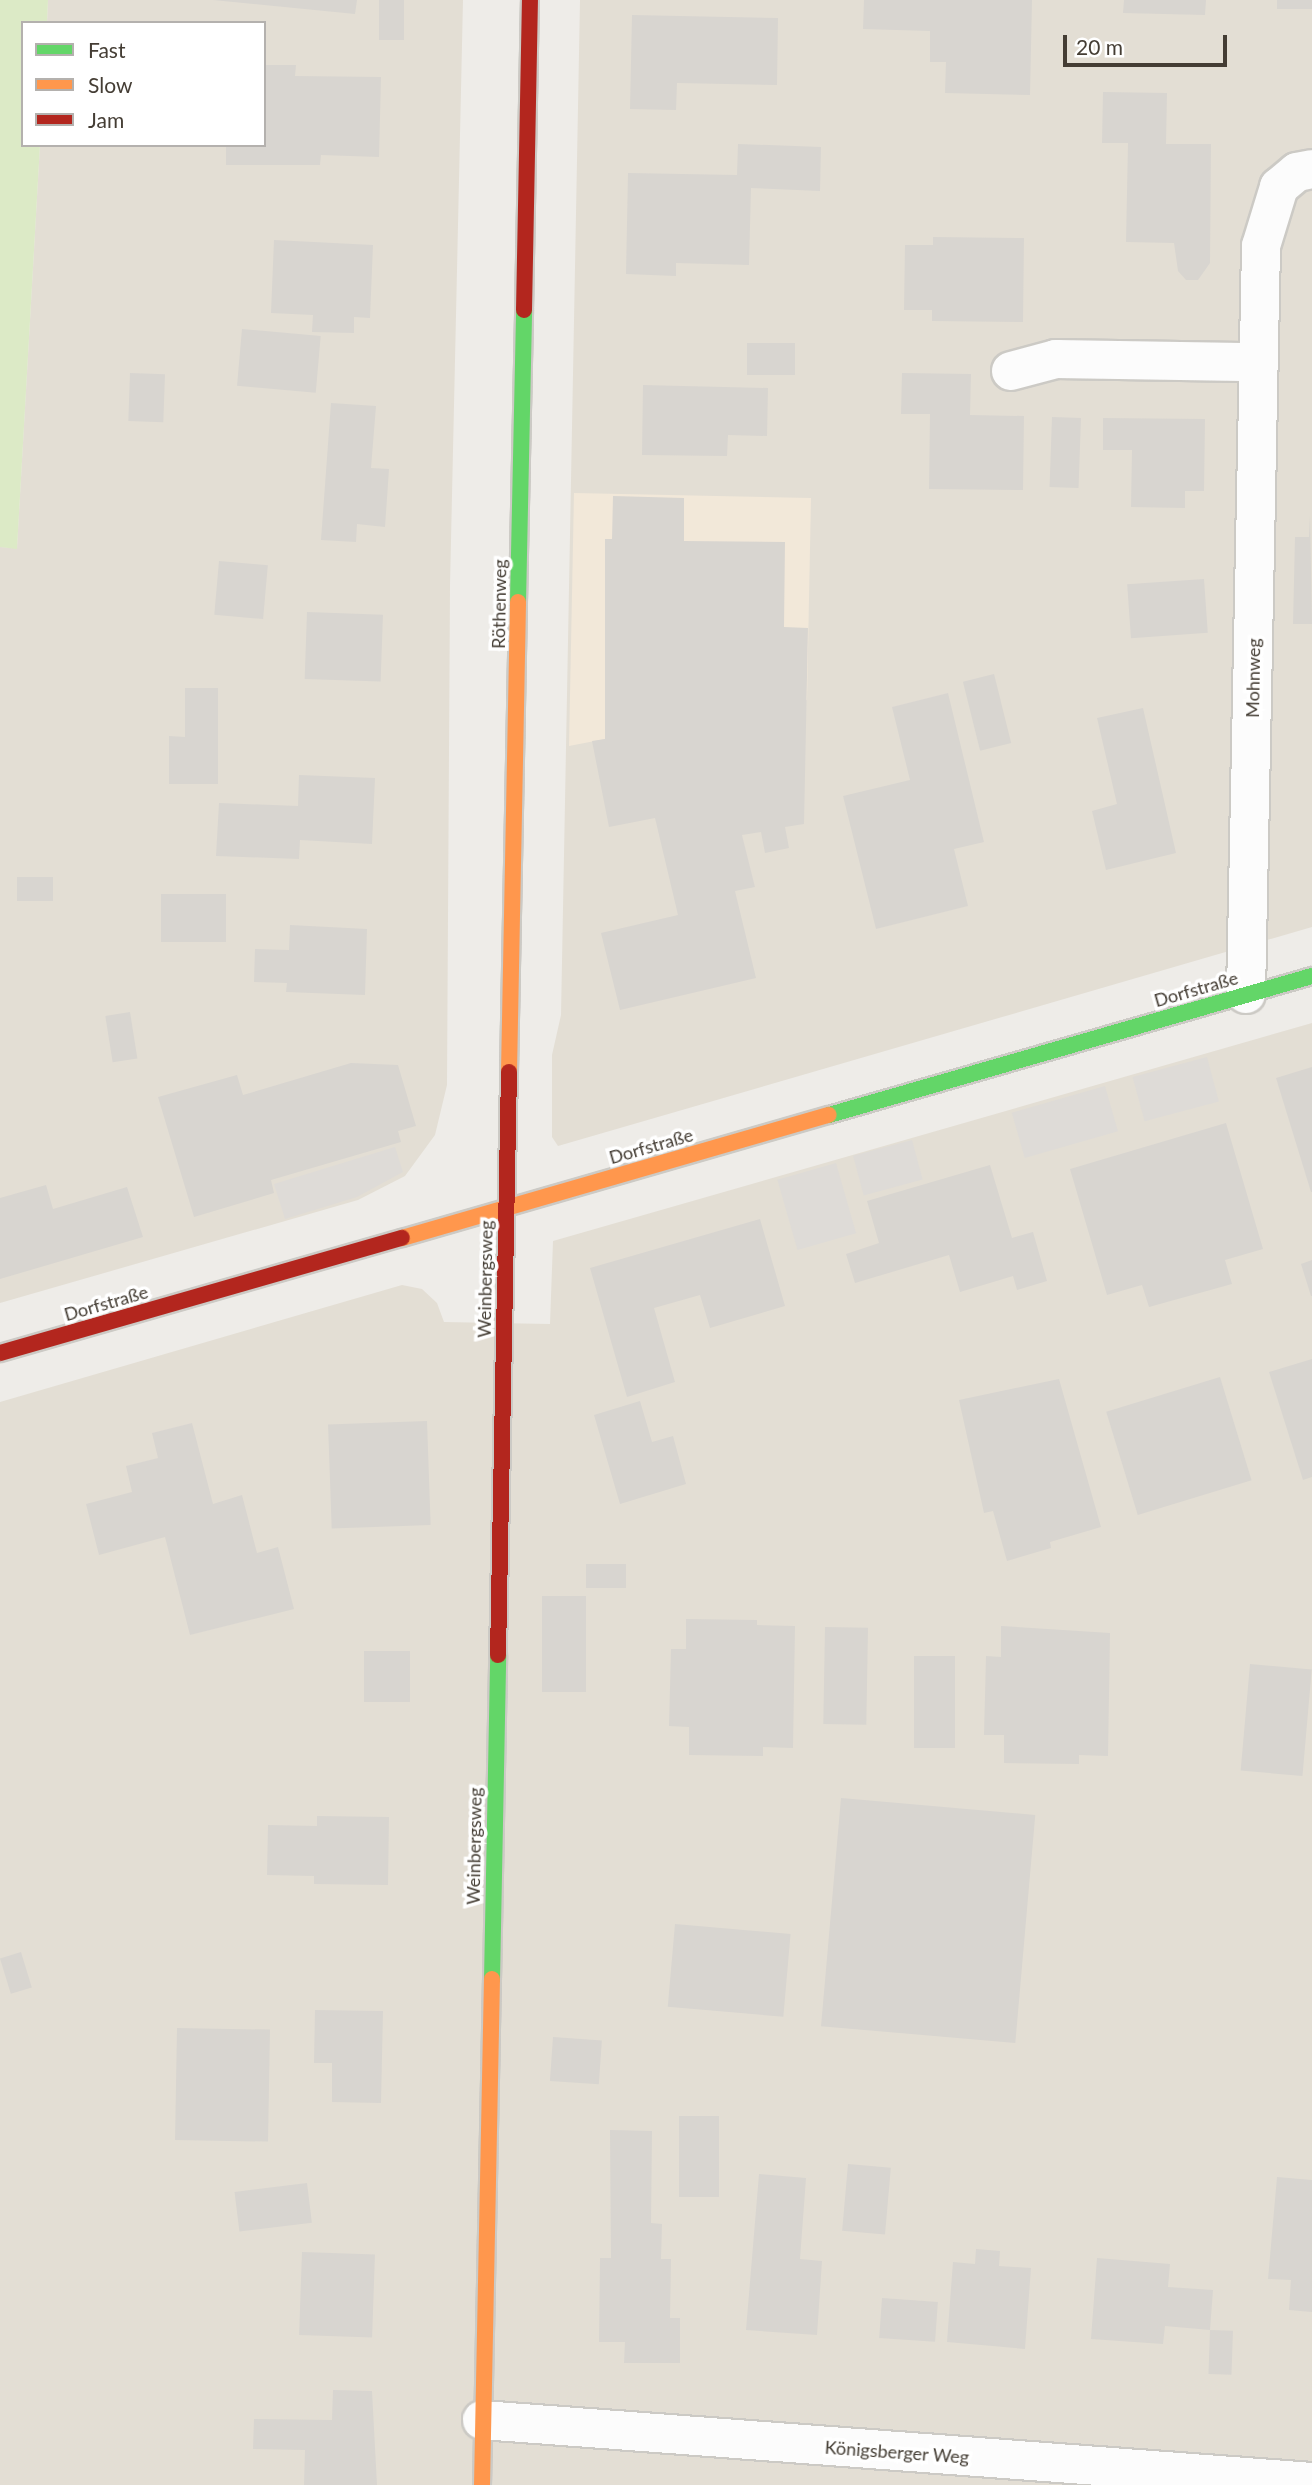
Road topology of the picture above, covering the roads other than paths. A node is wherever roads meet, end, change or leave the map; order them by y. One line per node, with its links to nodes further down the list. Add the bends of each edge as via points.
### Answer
1 (530, 0): 7 (street, Röthenweg)
2 (1312, 169): 3 (street, Mohnweg, via 1286,178 1269,208 1261,246)
3 (1258, 362): 4 (street, via 1056,359); 6 (street, Mohnweg)
4 (1011, 371)
5 (1312, 976): 6 (street, Dorfstraße)
6 (1247, 994): 7 (street, Dorfstraße)
7 (506, 1208): 8 (street, Dorfstraße); 9 (street, Weinbergsweg)
8 (0, 1353)
9 (482, 2420): 10 (street, Königsberger Weg); 11 (street, Weinbergsweg)
10 (1312, 2482)
11 (482, 2485)

